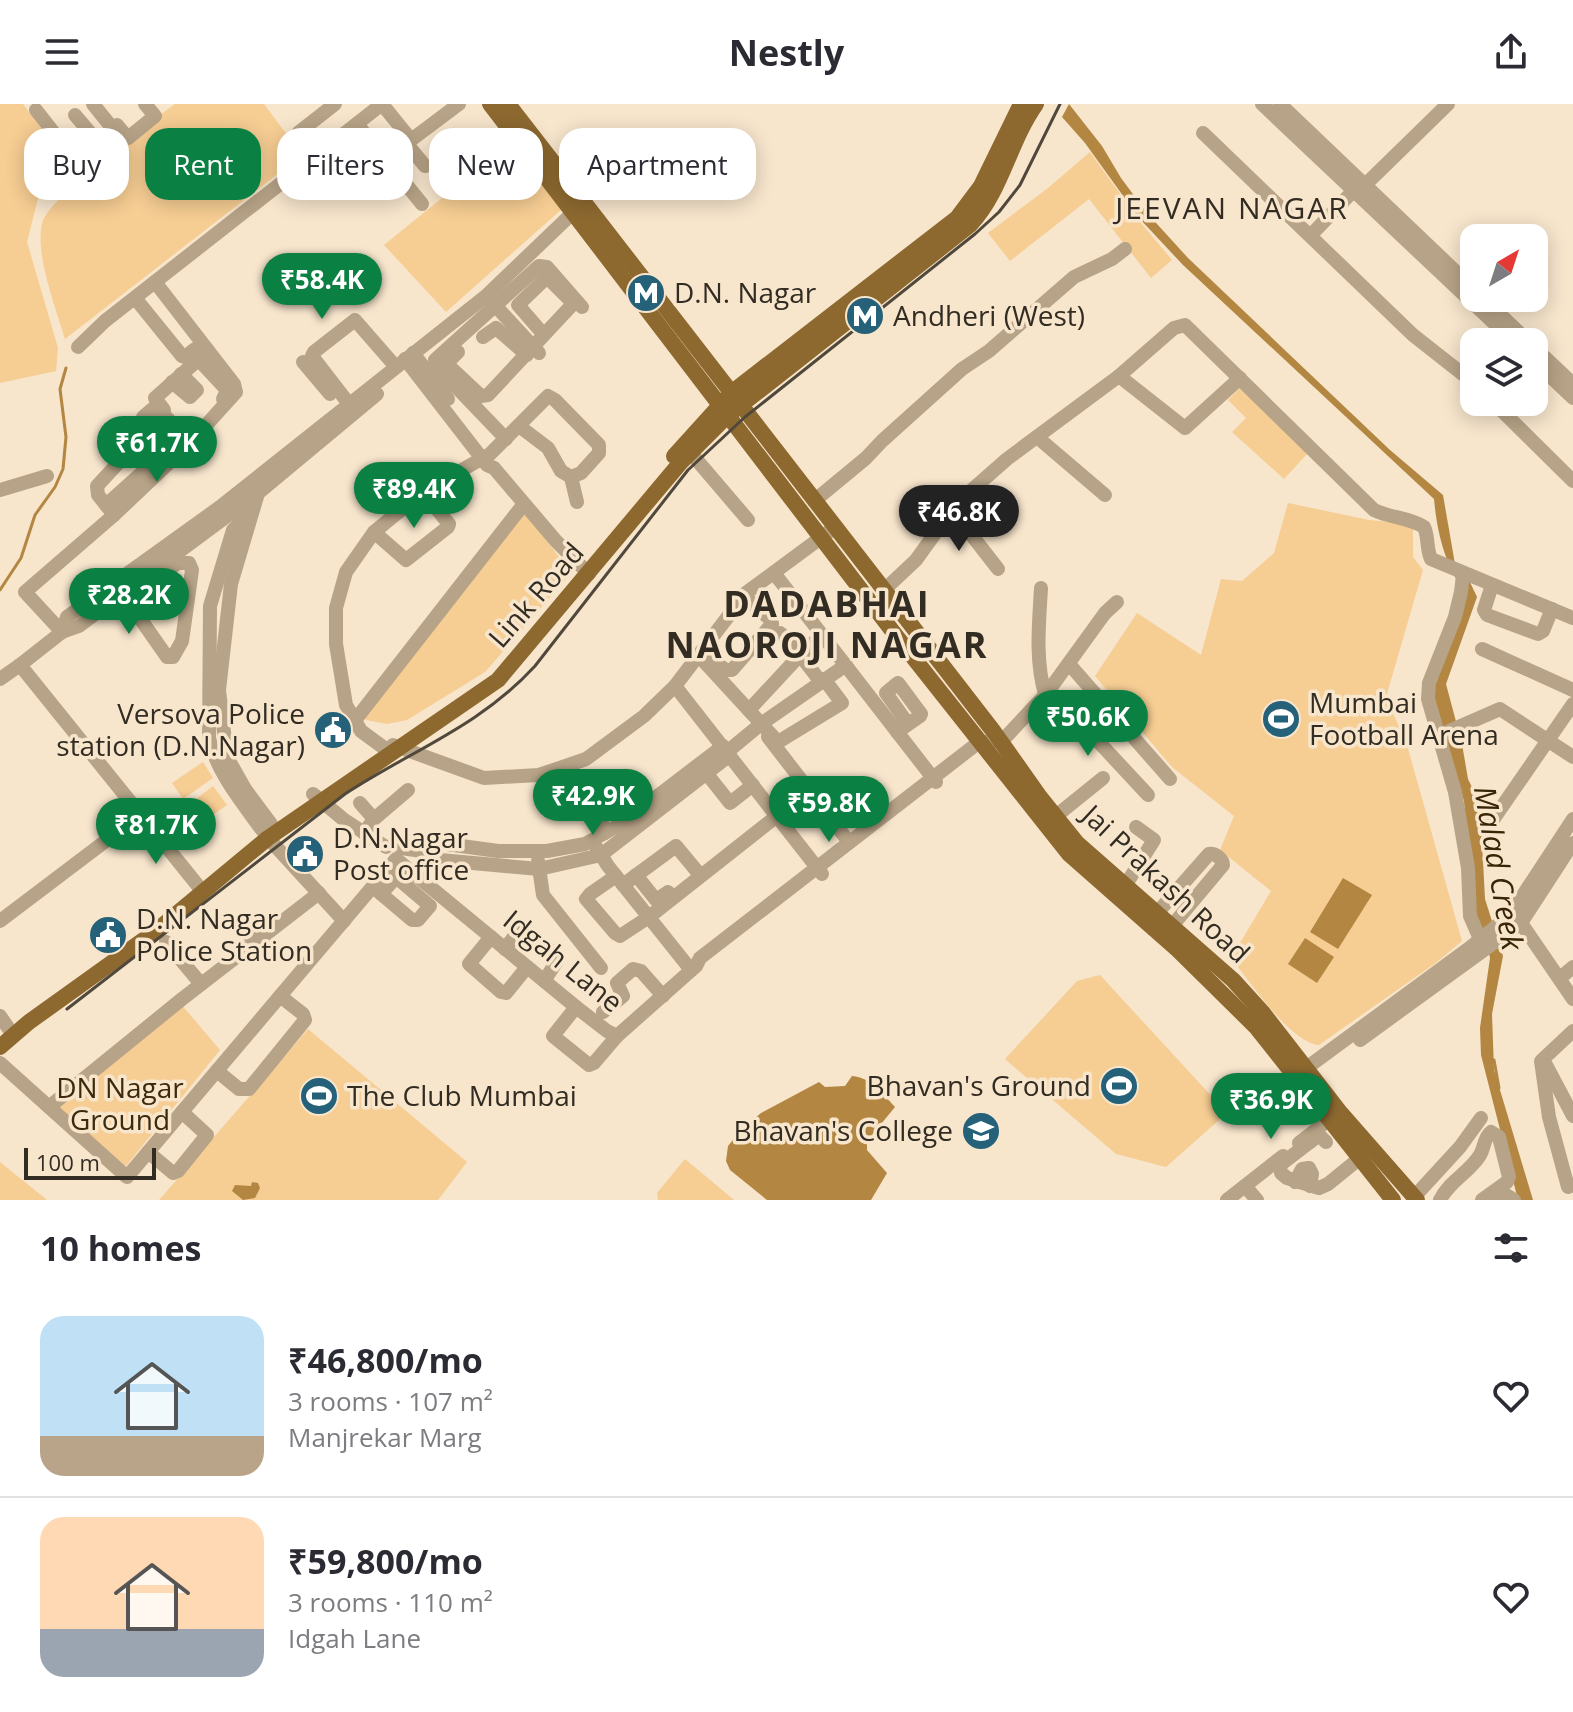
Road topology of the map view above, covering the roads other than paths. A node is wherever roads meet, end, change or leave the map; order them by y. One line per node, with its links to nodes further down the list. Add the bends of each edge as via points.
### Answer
1 (96, 104): 2 (street, via 128,138 155,116); 18 (street)
2 (145, 104)
3 (335, 104): 19 (street)
4 (459, 104): 12 (street, via 411,140)
5 (490, 104): 28 (main road, Jai Prakash Road, via 547,181)
6 (508, 104): 28 (main road, Jai Prakash Road)
7 (1021, 104): 55 (main road, Link Road, via 981,186 957,218)
8 (1036, 104): 55 (main road, Link Road, via 987,204 970,225)
9 (1262, 104): 25 (street)
10 (1280, 104): 25 (street)
11 (1448, 104): 25 (street)
12 (379, 107): 15 (street); 21 (street)
13 (38, 108): 16 (street)
14 (75, 115): 17 (street)
15 (357, 124): 20 (street); 32 (street)
16 (53, 128)
17 (86, 128)
18 (114, 128)
19 (304, 128)
20 (360, 128)
21 (392, 128)
22 (1203, 133): 29 (street)
23 (413, 154): 24 (street, via 423,166)
24 (413, 174)
25 (1360, 186): 29 (street); 31 (street); 37 (street)
26 (413, 193): 27 (street)
27 (422, 204)
28 (581, 210): 34 (street); 55 (main road, Jai Prakash Road)
29 (1311, 235): 48 (street, via 1413,335)
30 (1125, 249): 72 (street, via 1074,277)
31 (1460, 276)
32 (155, 282): 33 (street); 44 (street)
33 (135, 298): 41 (street); 44 (street, via 182,356)
34 (490, 301): 35 (street, via 543,266); 43 (street); 46 (street); 61 (street, via 435,364)
35 (582, 307)
36 (1498, 312): 38 (street)
37 (1500, 328)
38 (1514, 328)
39 (544, 335): 43 (street)
40 (483, 337): 43 (street, via 496,328)
41 (78, 347)
42 (458, 352): 43 (street, via 448,365 485,397)
43 (533, 352)
44 (200, 353): 60 (street, via 154,399); 60 (street, via 236,392)
45 (1548, 360): 52 (street)
46 (408, 361): 53 (street); 56 (street, via 355,320 312,356); 63 (street)
47 (303, 362): 56 (street)
48 (1460, 372)
49 (1548, 374): 54 (street)
50 (1119, 376): 51 (street, via 1185,428); 51 (street, via 1179,324); 59 (street)
51 (1240, 378): 86 (street, via 1360,497 1387,516 1424,527 1431,559)
52 (1573, 384)
53 (376, 389): 56 (street); 70 (street)
54 (1573, 398)
55 (729, 405): 62 (main road, Link Road); 72 (main road, Jai Prakash Road); 81 (main road, Jai Prakash Road)
56 (343, 406): 64 (street, via 311,427)
57 (1507, 416): 67 (street)
58 (519, 426): 61 (street); 66 (street, via 548,448 561,471); 66 (street, via 545,398 555,400 600,447 581,473)
59 (1037, 437): 71 (street); 76 (street)
60 (188, 438): 75 (street); 75 (street, via 154,407 142,418 145,434 97,486)
61 (506, 439): 63 (street)
62 (687, 449): 78 (street); 84 (main road, Link Road)
63 (488, 460): 69 (street); 74 (street)
64 (264, 472): 70 (street); 77 (street)
65 (47, 476): 68 (street)
66 (571, 477): 73 (street)
67 (1573, 481)
68 (0, 490)
69 (423, 492): 80 (street); 80 (street, via 449,524 438,535 406,560)
70 (258, 493): 77 (street); 137 (street, via 253,511 233,530 210,606 209,738 233,789)
71 (1105, 495)
72 (814, 501): 79 (main road, Jai Prakash Road)
73 (577, 502)
74 (523, 505): 84 (street); 110 (street, via 490,538)
75 (110, 510): 95 (street, via 25,592)
76 (952, 510): 83 (street); 90 (street, via 916,560)
77 (218, 516): 82 (street); 88 (street)
78 (748, 520)
79 (835, 527): 81 (street); 90 (main road, Jai Prakash Road)
80 (374, 532): 110 (street, via 346,572 336,608 346,705)
81 (821, 538): 85 (street); 115 (main road, Jai Prakash Road)
82 (162, 564): 88 (street); 88 (street, via 167,570 187,562 192,570 182,641 173,657 167,657)
83 (998, 569)
84 (585, 570): 116 (main road, Link Road, via 498,680)
85 (774, 573): 94 (street); 96 (street)
86 (1463, 575): 87 (street); 112 (street, via 1455,617 1429,683 1428,699)
87 (1492, 585): 92 (street); 92 (street, via 1487,615 1538,634)
88 (118, 588): 95 (street, via 67,617)
89 (1041, 588): 107 (street, via 1038,662)
90 (883, 591): 114 (main road, Jai Prakash Road)
91 (1117, 602): 99 (street)
92 (1552, 609): 93 (street)
93 (1573, 618)
94 (725, 625): 104 (street); 105 (street)
95 (62, 632): 100 (street)
96 (822, 635): 98 (street); 101 (street)
97 (1482, 649): 106 (street)
98 (800, 655): 103 (street); 104 (street, via 776,633); 109 (street)
99 (1069, 664): 107 (street); 121 (street)
100 (20, 665): 102 (street); 131 (street)
101 (846, 665): 103 (street); 122 (street, via 902,728)
102 (0, 679)
103 (823, 680): 111 (street); 111 (street, via 841,700 839,707 782,742)
104 (724, 683): 109 (street)
105 (675, 686): 116 (street, via 586,759 539,775 484,778); 117 (street)
106 (1573, 690)
107 (1045, 694): 114 (street); 126 (street, via 1061,702)
108 (1573, 704): 113 (street)
109 (749, 710): 111 (street)
110 (358, 722): 116 (street, via 361,731)
111 (761, 724): 117 (street)
112 (1439, 733): 113 (street, via 1500,709); 164 (street, via 1468,868 1470,916)
113 (1548, 740): 118 (street); 135 (street)
114 (1002, 741): 115 (street); 132 (main road, Jai Prakash Road)
115 (981, 743): 122 (street, Idgah Lane); 189 (main road, Jai Prakash Road, via 1069,854 1246,1016)
116 (390, 747): 127 (main road, Link Road)
117 (728, 753): 119 (street); 123 (street); 130 (street, via 764,735 772,740 801,778)
118 (1573, 757)
119 (700, 774): 123 (street, via 730,803); 125 (street)
120 (1103, 778): 132 (street)
121 (1170, 779)
122 (934, 780): 140 (street, Idgah Lane)
123 (753, 785): 130 (street)
124 (408, 790): 133 (street)
125 (672, 792): 139 (street); 146 (street)
126 (1148, 795)
127 (317, 797): 137 (main road, Link Road); 138 (street)
128 (360, 803): 133 (street)
129 (597, 807): 139 (street)
130 (777, 810): 140 (street, via 809,790); 147 (street); 149 (street)
131 (140, 815): 153 (street); 159 (street)
132 (1056, 816): 152 (main road, Jai Prakash Road)
133 (374, 819): 138 (street)
134 (1573, 819): 164 (street)
135 (1490, 824)
136 (1136, 827): 152 (street, via 1154,840)
137 (267, 830): 153 (main road, Link Road); 154 (street)
138 (364, 833): 145 (street, Idgah Lane, via 386,847 388,858)
139 (598, 836): 143 (street, via 585,844); 146 (street)
140 (852, 839): 147 (street, Idgah Lane); 147 (street)
141 (1573, 843): 161 (street)
142 (807, 844): 147 (street)
143 (537, 851): 144 (street, via 439,843); 148 (street)
144 (429, 852): 145 (street); 148 (street, via 440,860)
145 (399, 854): 160 (street, via 377,890); 165 (street, Idgah Lane)
146 (601, 855): 148 (street); 151 (street)
147 (823, 862): 171 (street, Idgah Lane, via 705,965)
148 (539, 869): 170 (street, via 543,895)
149 (698, 873): 150 (street, via 656,901); 150 (street, via 676,846); 158 (street)
150 (636, 875): 151 (street)
151 (616, 880): 158 (street); 158 (street, via 587,897 588,902 618,935)
152 (1125, 886): 157 (main road, Jai Prakash Road)
153 (199, 888): 180 (main road, Link Road)
154 (319, 893): 160 (street); 167 (street)
155 (1170, 898): 156 (street); 156 (street, via 1209,854 1222,860); 157 (street)
156 (1185, 911): 162 (street)
157 (1157, 913): 162 (main road, Jai Prakash Road)
158 (645, 919): 171 (street)
159 (0, 921)
160 (344, 921): 175 (street)
161 (1521, 923): 164 (street); 172 (street)
162 (1172, 926): 187 (main road, Jai Prakash Road, via 1233,980)
163 (242, 927): 167 (street)
164 (1489, 939): 187 (street)
165 (489, 940): 168 (street, Idgah Lane); 168 (street, via 469,964 501,992 506,993)
166 (166, 942): 174 (street)
167 (255, 942): 174 (street)
168 (513, 961): 173 (street, Idgah Lane); 173 (street, via 522,928 559,958)
169 (1573, 967): 172 (street)
170 (601, 968)
171 (693, 968): 176 (street, Idgah Lane)
172 (1560, 978): 177 (street)
173 (544, 981): 178 (street, Idgah Lane)
174 (201, 984): 188 (street)
175 (280, 996): 186 (street); 186 (street, via 305,1020 251,1087 239,1089)
176 (663, 996): 179 (street, via 633,969 617,983 623,996); 182 (street, Idgah Lane)
177 (1573, 999)
178 (576, 1007): 182 (street, Idgah Lane); 182 (street, via 553,1036 589,1065)
179 (603, 1012)
180 (5, 1028): 183 (main road)
181 (1573, 1031): 184 (street)
182 (617, 1036)
183 (0, 1047)
184 (1545, 1057): 190 (street, via 1546,1070); 197 (street, via 1541,1061 1549,1117 1568,1187)
185 (0, 1063): 188 (street)
186 (217, 1071): 192 (street)
187 (1308, 1072): 189 (main road, Jai Prakash Road)
188 (49, 1107): 195 (street, via 127,1177)
189 (1334, 1115): 193 (street); 196 (main road, Jai Prakash Road); 199 (main road, Jai Prakash Road)
190 (1573, 1116)
191 (1481, 1118): 199 (street)
192 (182, 1121): 195 (street); 195 (street, via 207,1135 178,1171 173,1173)
193 (1308, 1140): 194 (street, via 1319,1135); 196 (street, via 1280,1165 1281,1173 1303,1184 1324,1186); 198 (street)
194 (1326, 1142)
195 (148, 1152)
196 (1349, 1161): 201 (main road, Jai Prakash Road)
197 (1573, 1185)
198 (1248, 1195): 200 (street)
199 (1416, 1198)
200 (1227, 1200)
201 (1393, 1200)
202 (1440, 1200): 203 (street, via 1480,1154 1491,1132 1499,1137 1509,1177)
203 (1482, 1200)
204 (1501, 1200): 205 (street)
205 (1514, 1200)

